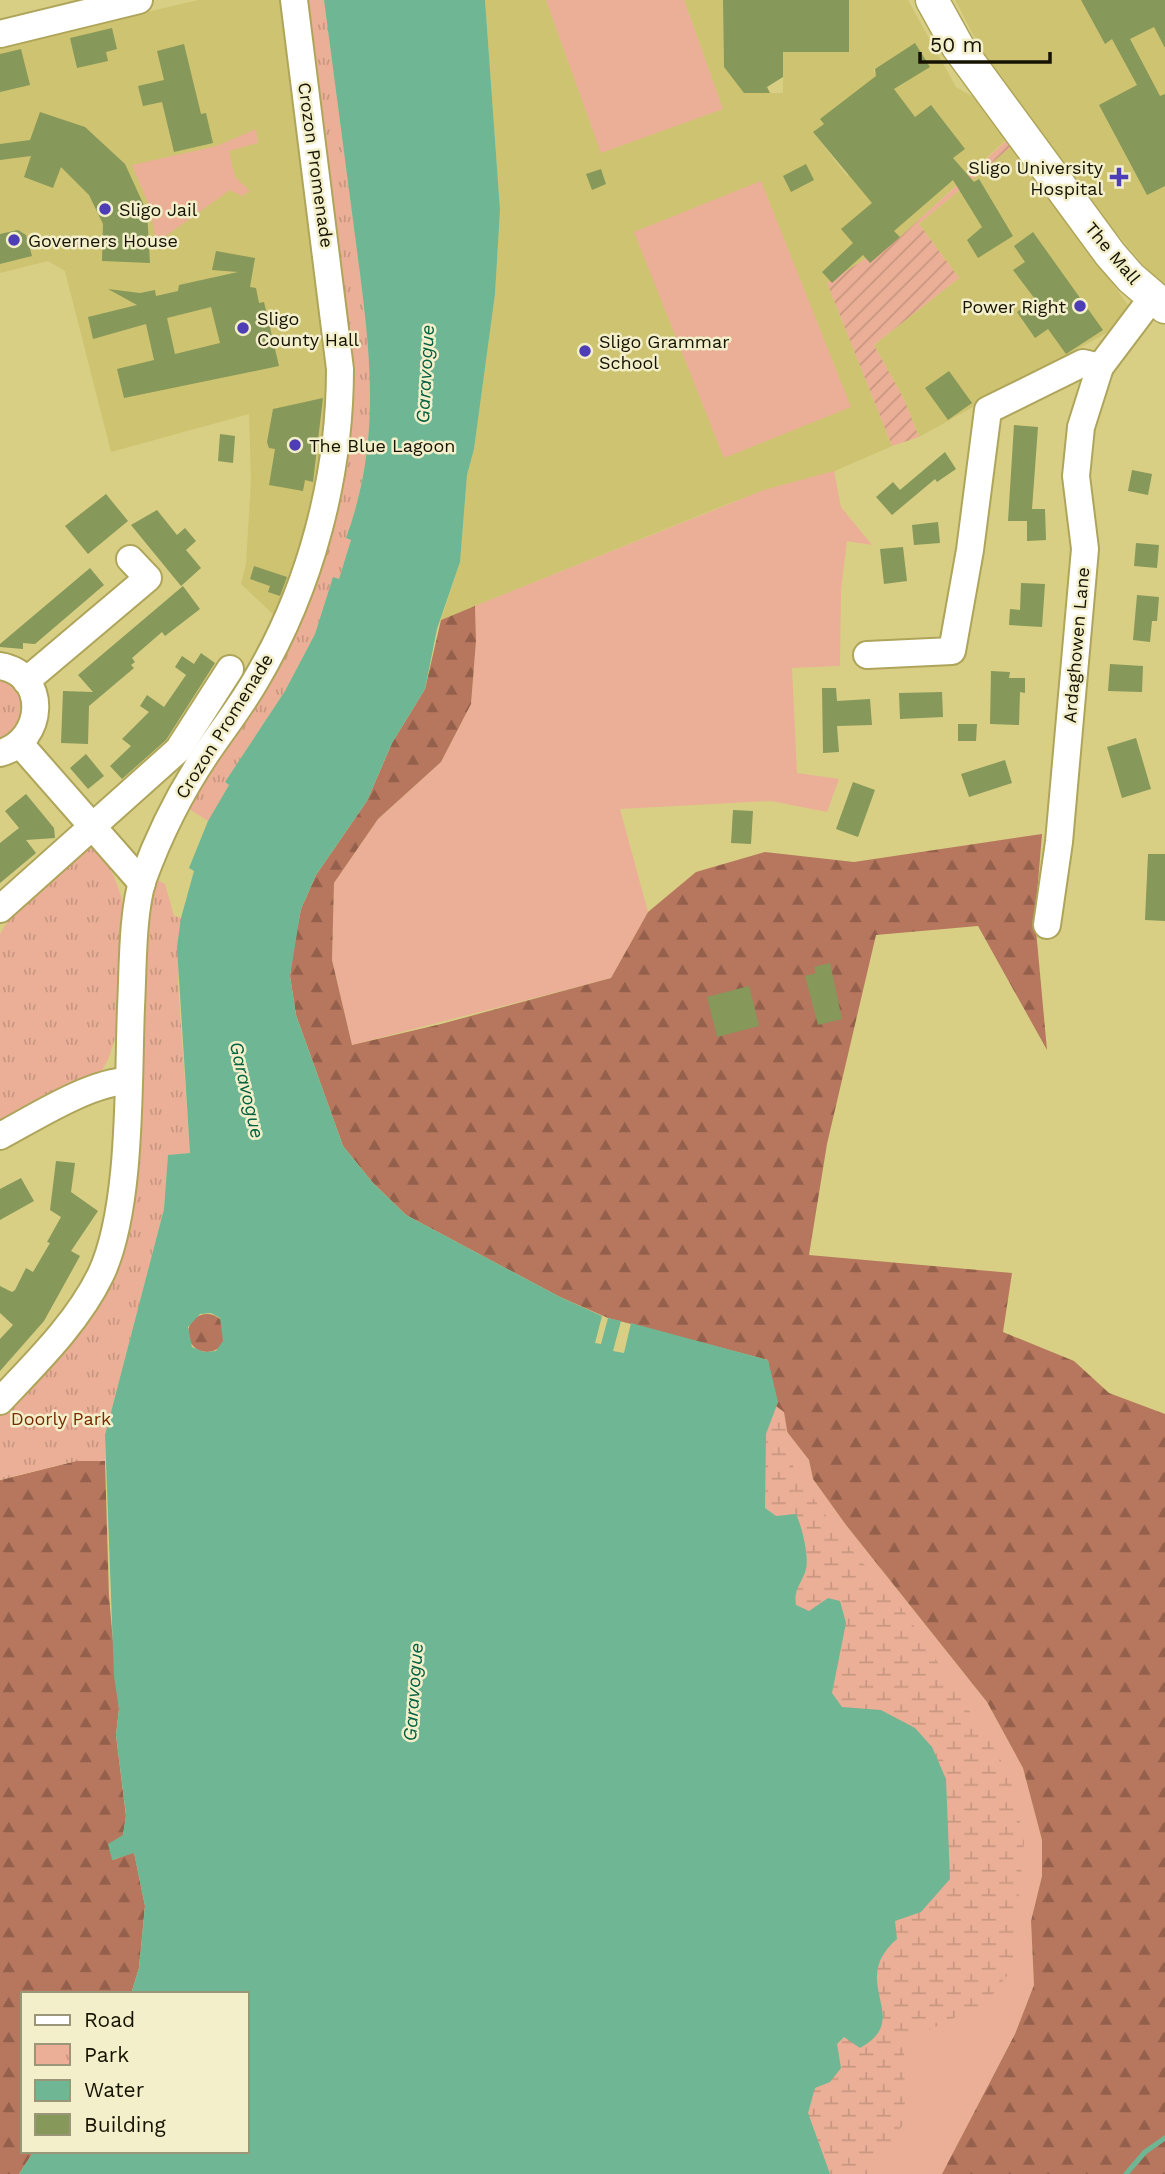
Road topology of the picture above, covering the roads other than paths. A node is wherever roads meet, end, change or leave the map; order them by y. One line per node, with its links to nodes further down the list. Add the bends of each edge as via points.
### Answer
1 (139, 0): 4 (street)
2 (294, 0): 15 (street, Crozon Promenade, via 340,369 334,469 284,626 258,677 170,815)
3 (932, 0): 6 (main road, The Mall, via 958,47 1110,254)
4 (101, 4): 5 (street)
5 (0, 34)
6 (1159, 302): 7 (street, Ardaghowen Lane)
7 (1100, 367): 9 (street, via 1083,363 988,410 952,652); 17 (street, Ardaghowen Lane, via 1081,427 1076,476 1085,549 1059,842)
8 (130, 559): 12 (street, via 148,578)
9 (867, 655)
10 (0, 666): 12 (street, via 9,667)
11 (230, 668): 14 (street, via 178,750)
12 (26, 681): 13 (street, via 36,698 36,716 32,730)
13 (10, 749): 14 (street)
14 (91, 825): 15 (street); 16 (street)
15 (142, 883): 18 (street, Crozon Promenade)
16 (1, 908)
17 (1047, 925)
18 (128, 1081): 19 (street, via 93,1090); 20 (street, via 117,1214 101,1273 60,1334)
19 (0, 1136)
20 (0, 1401)

